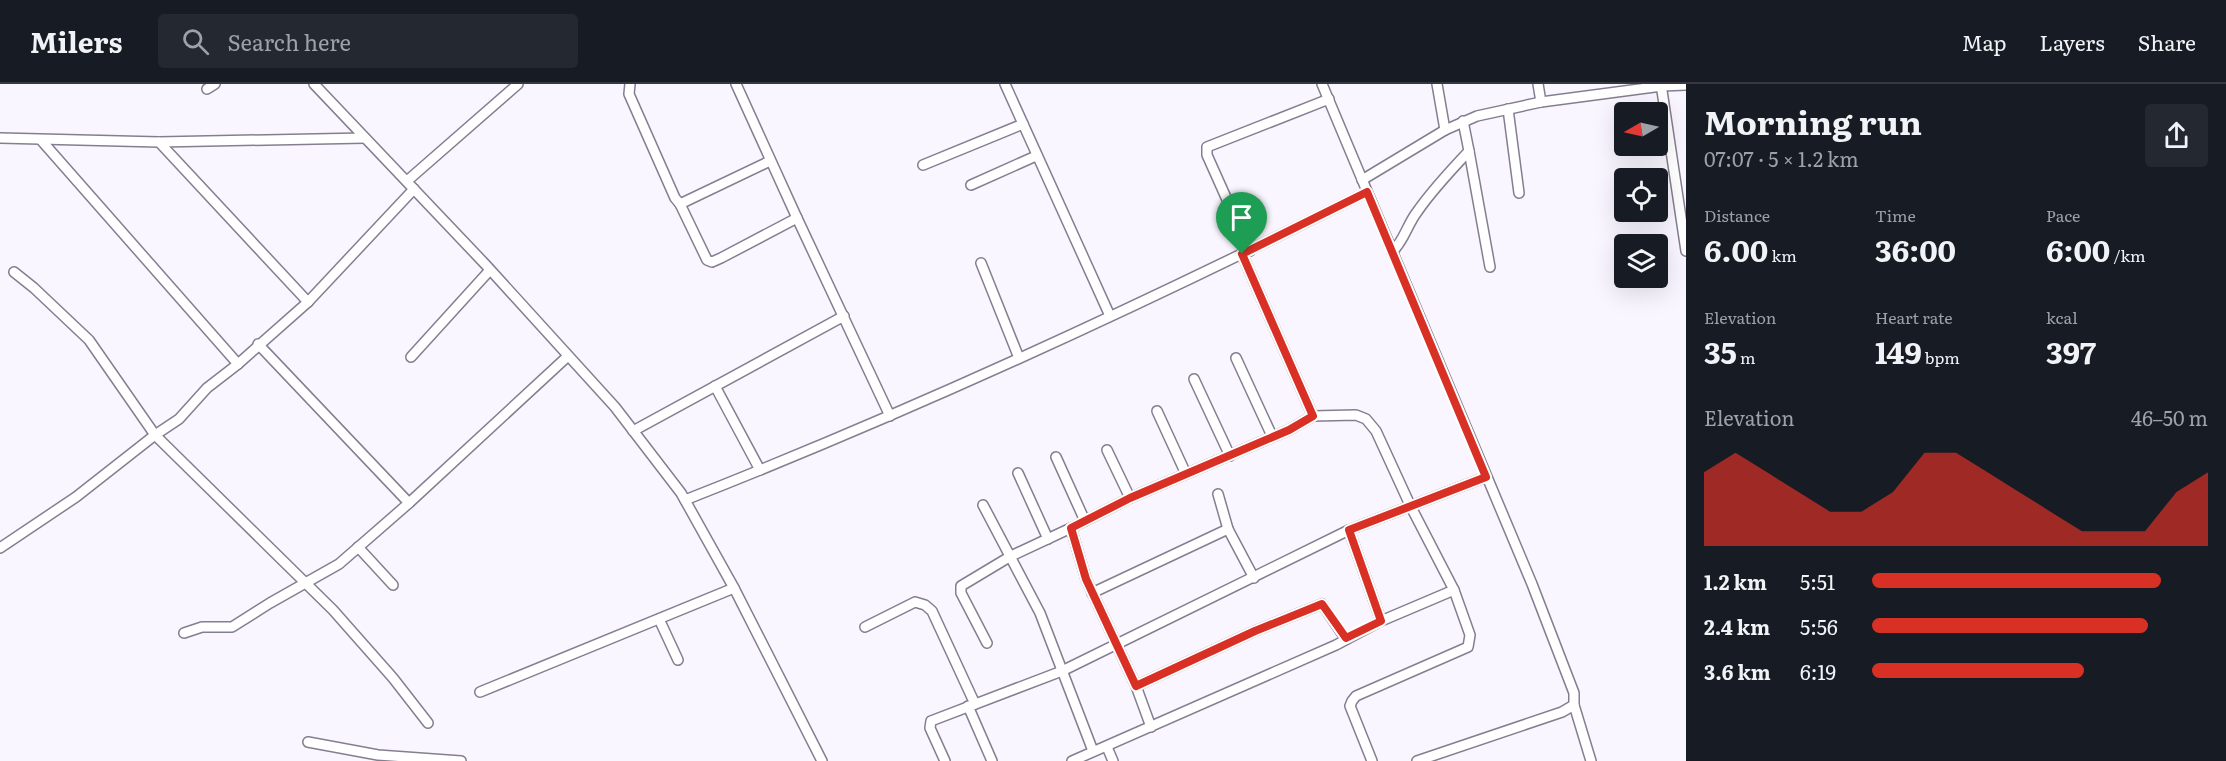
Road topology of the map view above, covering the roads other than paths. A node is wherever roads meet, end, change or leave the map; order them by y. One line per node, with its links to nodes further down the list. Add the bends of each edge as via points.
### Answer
1 (314, 84): 18 (street)
2 (518, 84): 26 (street)
3 (630, 84): 31 (street, via 629,94)
4 (736, 84): 23 (street)
5 (1005, 84): 15 (street)
6 (1322, 84): 11 (street)
7 (1437, 84): 16 (street)
8 (1538, 84): 12 (street)
9 (1662, 85): 10 (street); 12 (street); 33 (street)
10 (1686, 85)
11 (1329, 99): 25 (street); 34 (street, via 1207,147)
12 (1541, 102): 13 (street)
13 (1508, 109): 14 (street); 30 (street)
14 (1463, 122): 16 (street); 21 (street)
15 (1023, 124): 22 (street); 24 (street)
16 (1445, 130): 25 (street)
17 (0, 138): 19 (street)
18 (365, 138): 20 (street); 26 (street)
19 (41, 140): 20 (street); 48 (street)
20 (159, 142): 40 (street)
21 (1469, 151): 35 (street, via 1417,213 1401,244); 37 (street)
22 (1036, 156): 27 (street); 42 (street)
23 (770, 161): 31 (street); 32 (street)
24 (923, 165)
25 (1362, 180): 29 (street)
26 (407, 181): 28 (street)
27 (970, 185)
28 (414, 189): 38 (street); 40 (street)
29 (1367, 192): 34 (street); 35 (street)
30 (1519, 193)
31 (680, 204): 32 (street, via 707,260 712,262)
32 (797, 218): 41 (street)
33 (1686, 251)
34 (1246, 252): 42 (street); 53 (street)
35 (1392, 252): 63 (street)
36 (981, 263): 46 (street)
37 (1490, 267)
38 (490, 270): 44 (street); 45 (street)
39 (14, 272): 55 (street, via 89,340)
40 (308, 302): 43 (street)
41 (844, 316): 50 (street); 52 (street)
42 (1110, 316): 46 (street)
43 (258, 344): 48 (street); 67 (street)
44 (568, 356): 54 (street); 67 (street)
45 (411, 357)
46 (1019, 358): 52 (street)
47 (1236, 358): 56 (street)
48 (238, 364): 55 (street, via 207,388 179,419)
49 (1194, 379): 58 (street)
50 (715, 386): 54 (street); 60 (street)
51 (1157, 411): 62 (street)
52 (890, 416): 60 (street)
53 (1313, 416): 56 (street); 69 (street, via 1366,418 1376,431)
54 (633, 431): 66 (street)
55 (155, 435): 76 (street, via 76,497); 79 (street)
56 (1272, 436): 58 (street)
57 (1107, 450): 65 (street)
58 (1230, 456): 62 (street)
59 (1056, 457): 70 (street)
60 (760, 470): 66 (street)
61 (1018, 473): 74 (street)
62 (1186, 474): 65 (street)
63 (1486, 477): 69 (street); 96 (street, via 1532,584 1574,693)
64 (1218, 494): 72 (street)
65 (1130, 498): 70 (street)
66 (685, 500): 81 (street)
67 (409, 503): 75 (street)
68 (983, 505): 77 (street)
69 (1410, 505): 73 (street); 82 (street)
70 (1085, 521): 71 (street)
71 (1071, 528): 74 (street); 83 (street)
72 (1228, 529): 78 (street); 83 (street)
73 (1349, 530): 78 (street); 85 (street)
74 (1048, 539): 77 (street)
75 (358, 547): 79 (street); 80 (street)
76 (0, 548)
77 (1011, 556): 89 (street, via 961,586); 92 (street, via 1041,613)
78 (1254, 578): 90 (street)
79 (307, 584): 87 (street, via 232,627 202,627); 97 (street, via 393,678)
80 (393, 585)
81 (734, 588): 84 (street); 104 (street)
82 (1454, 590): 85 (street); 109 (street, via 1470,635 1468,647 1352,701 1350,706)
83 (1092, 593): 90 (street)
84 (659, 619): 91 (street); 94 (street)
85 (1381, 621): 88 (street)
86 (865, 627): 95 (street, via 915,602 925,605 932,611)
87 (184, 633)
88 (1346, 638): 93 (street, via 1322,604); 98 (street)
89 (987, 643)
90 (1117, 644): 92 (street); 93 (street)
91 (678, 660)
92 (1062, 672): 95 (street); 101 (street)
93 (1136, 686): 98 (street)
94 (480, 692)
95 (971, 705): 102 (street); 105 (street, via 929,724)
96 (1574, 705): 110 (street); 111 (street)
97 (428, 723)
98 (1151, 727): 100 (street)
99 (308, 742): 103 (street, via 378,754)
100 (1107, 747): 101 (street); 108 (street)
101 (1093, 751): 107 (street)
102 (990, 758): 106 (street)
103 (462, 761)
104 (822, 761)
105 (945, 761)
106 (978, 761)
107 (1072, 761)
108 (1113, 761)
109 (1372, 761)
110 (1417, 761)
111 (1591, 761)

